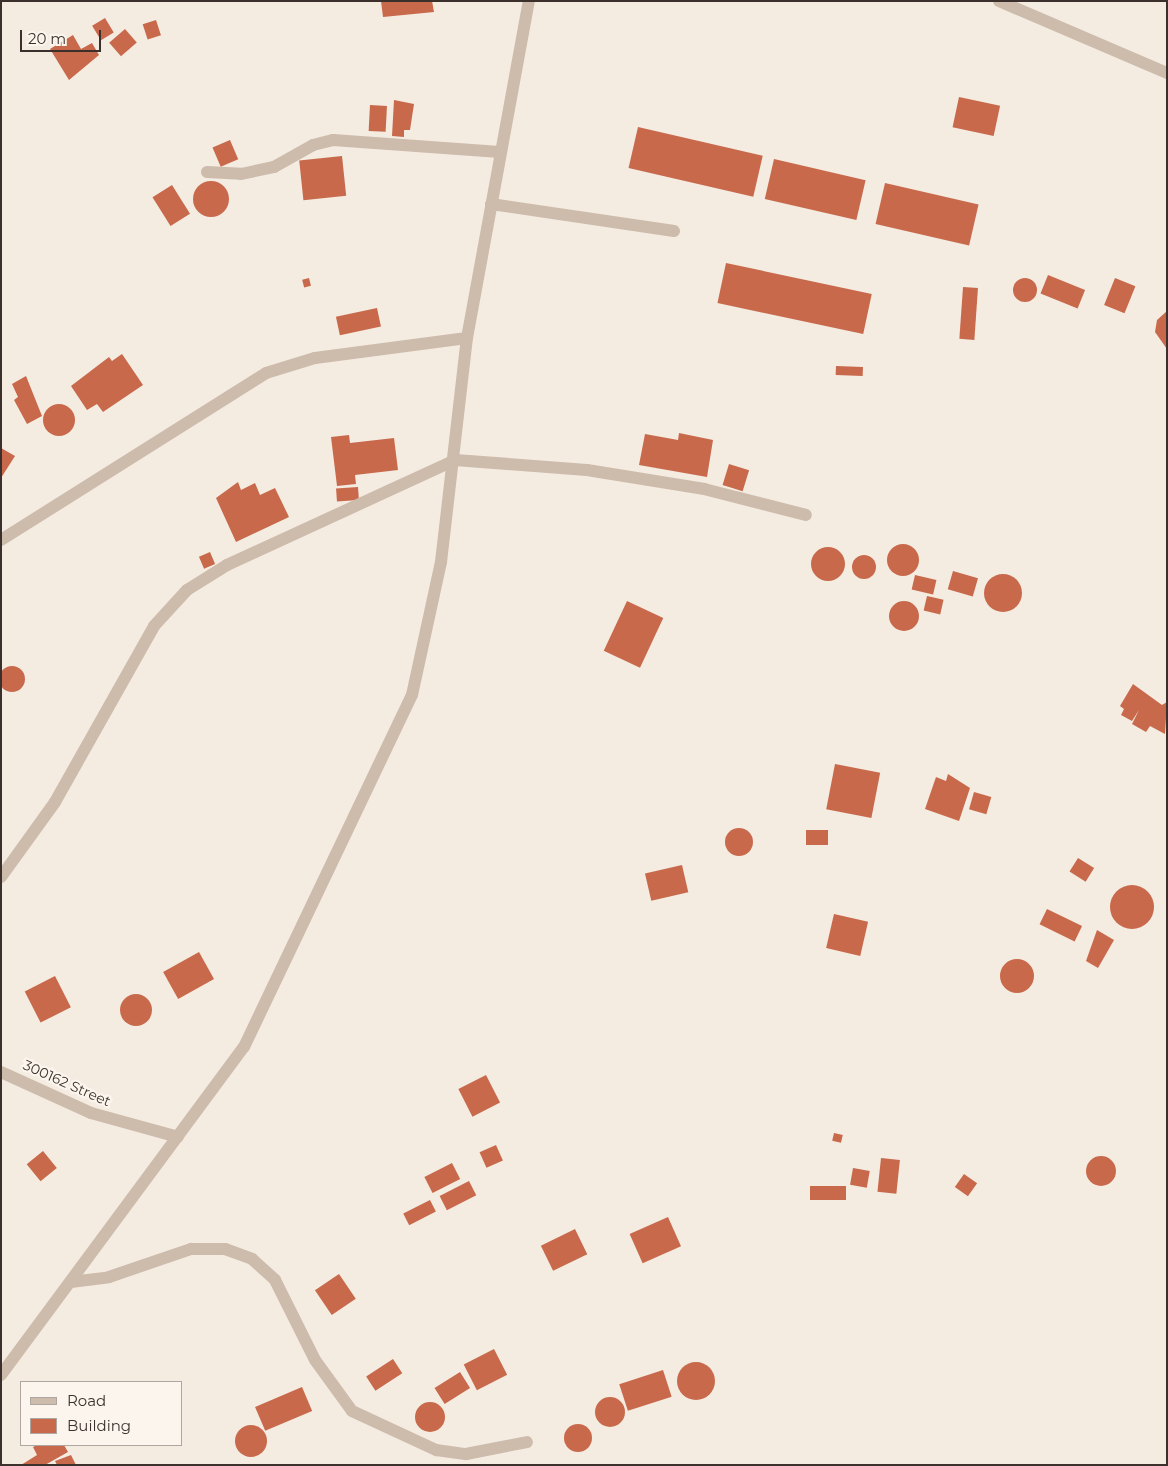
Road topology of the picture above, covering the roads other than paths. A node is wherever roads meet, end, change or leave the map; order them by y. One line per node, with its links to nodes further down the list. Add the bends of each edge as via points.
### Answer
1 (529, 1): 4 (street)
2 (999, 1): 3 (street)
3 (1167, 73)
4 (500, 152): 5 (street, via 333,140 313,144 274,168 241,174); 6 (street)
5 (207, 172)
6 (491, 204): 7 (street); 8 (street)
7 (674, 231)
8 (467, 338): 9 (street); 11 (street, via 315,358 266,373)
9 (455, 460): 10 (street, via 587,470 704,489); 12 (street, via 227,564 187,590 154,626 55,802); 14 (street, via 439,571 412,695 244,1047)
10 (806, 515)
11 (1, 540)
12 (1, 877)
13 (1, 1072): 14 (street, 300162 Street, via 91,1113)
14 (178, 1137): 15 (street)
15 (71, 1282): 16 (street); 17 (street, via 110,1277 191,1249 225,1249 252,1259 275,1280 314,1360 352,1411 436,1450 466,1454)
16 (1, 1375)
17 (527, 1442)

